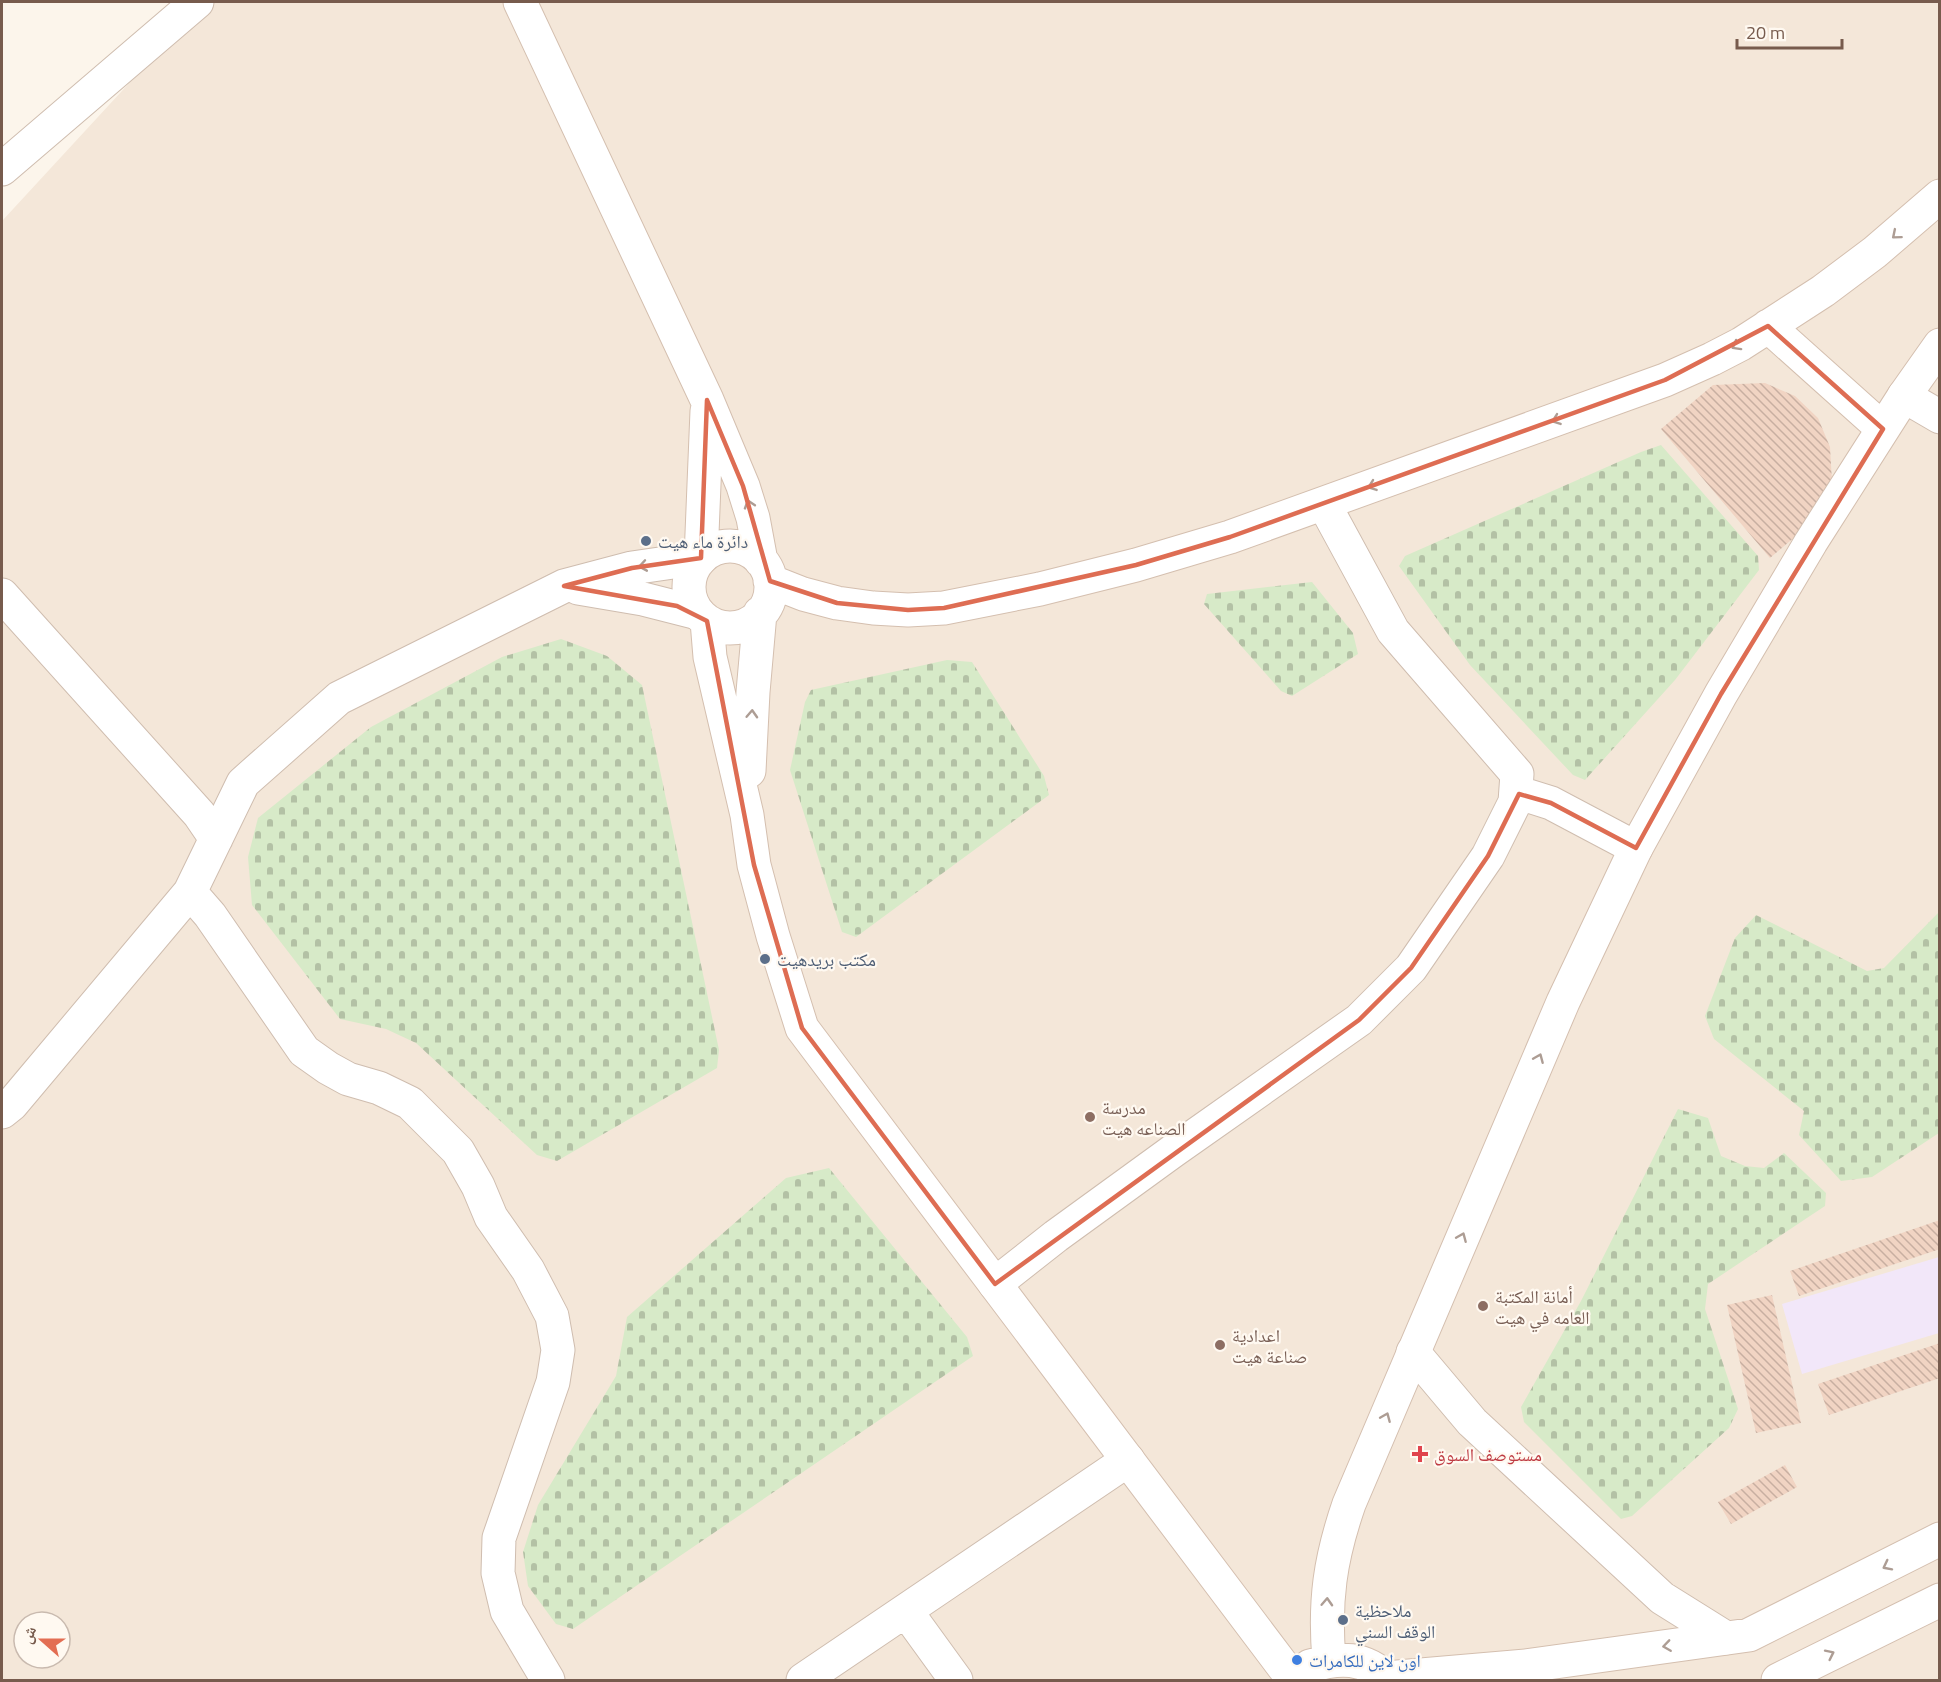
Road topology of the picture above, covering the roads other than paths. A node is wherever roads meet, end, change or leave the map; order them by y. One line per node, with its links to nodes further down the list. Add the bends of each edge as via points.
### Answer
1 (197, 2): 3 (street)
2 (520, 2): 8 (street)
3 (2, 169)
4 (1935, 210): 5 (street, one-way to 5)
5 (1768, 326): 10 (street); 11 (street, one-way to 11, via 1741,344 1665,380)
6 (1940, 345): 7 (street)
7 (1904, 396): 9 (street); 10 (street)
8 (707, 400): 12 (street); 13 (street, one-way to 8, via 743,486)
9 (1940, 417)
10 (1883, 429): 21 (street, via 1727,684)
11 (1324, 504): 13 (street, via 1136,565 944,608 896,610 837,603 803,594); 18 (street, via 1393,631 1517,774)
12 (701, 558): 13 (street, via 715,549 731,546 748,550); 14 (street, one-way to 14, via 632,568); 17 (street, via 693,567 689,591)
13 (766, 571): 16 (street, via 770,593)
14 (564, 586): 17 (street, via 676,606); 20 (street, via 339,698 243,783)
15 (2, 595): 20 (street, via 199,814)
16 (760, 614): 17 (street, via 752,622 729,628); 19 (street, one-way to 16)
17 (702, 617): 19 (street)
18 (1516, 792): 21 (street, via 1551,803); 24 (street, via 1515,802 1488,856 1411,968 1359,1020 1173,1151)
19 (747, 815): 24 (street, via 759,885 802,1028)
20 (216, 839): 22 (street)
21 (1636, 848): 25 (street, one-way to 21, via 1563,1002)
22 (190, 892): 23 (street); 34 (street, via 304,1051 348,1079 410,1103 458,1151 491,1217 528,1270 552,1316 558,1350 553,1382 499,1538 498,1573 507,1611)
23 (2, 1112)
24 (995, 1284): 26 (street)
25 (1413, 1352): 30 (street, via 1472,1422 1662,1598); 31 (street, one-way to 25, via 1327,1596 1339,1534)
26 (1128, 1460): 29 (street); 32 (street)
27 (1940, 1539): 30 (street, one-way to 30, via 1749,1635)
28 (1940, 1600): 37 (street, one-way to 28)
29 (906, 1611): 35 (street); 36 (street)
30 (1726, 1638): 33 (street, one-way to 33, via 1526,1666)
31 (1329, 1660): 32 (street, via 1309,1666); 33 (street, via 1350,1659 1370,1666)
32 (1291, 1679)
33 (1387, 1679)
34 (548, 1680)
35 (804, 1680)
36 (956, 1680)
37 (1778, 1680)

